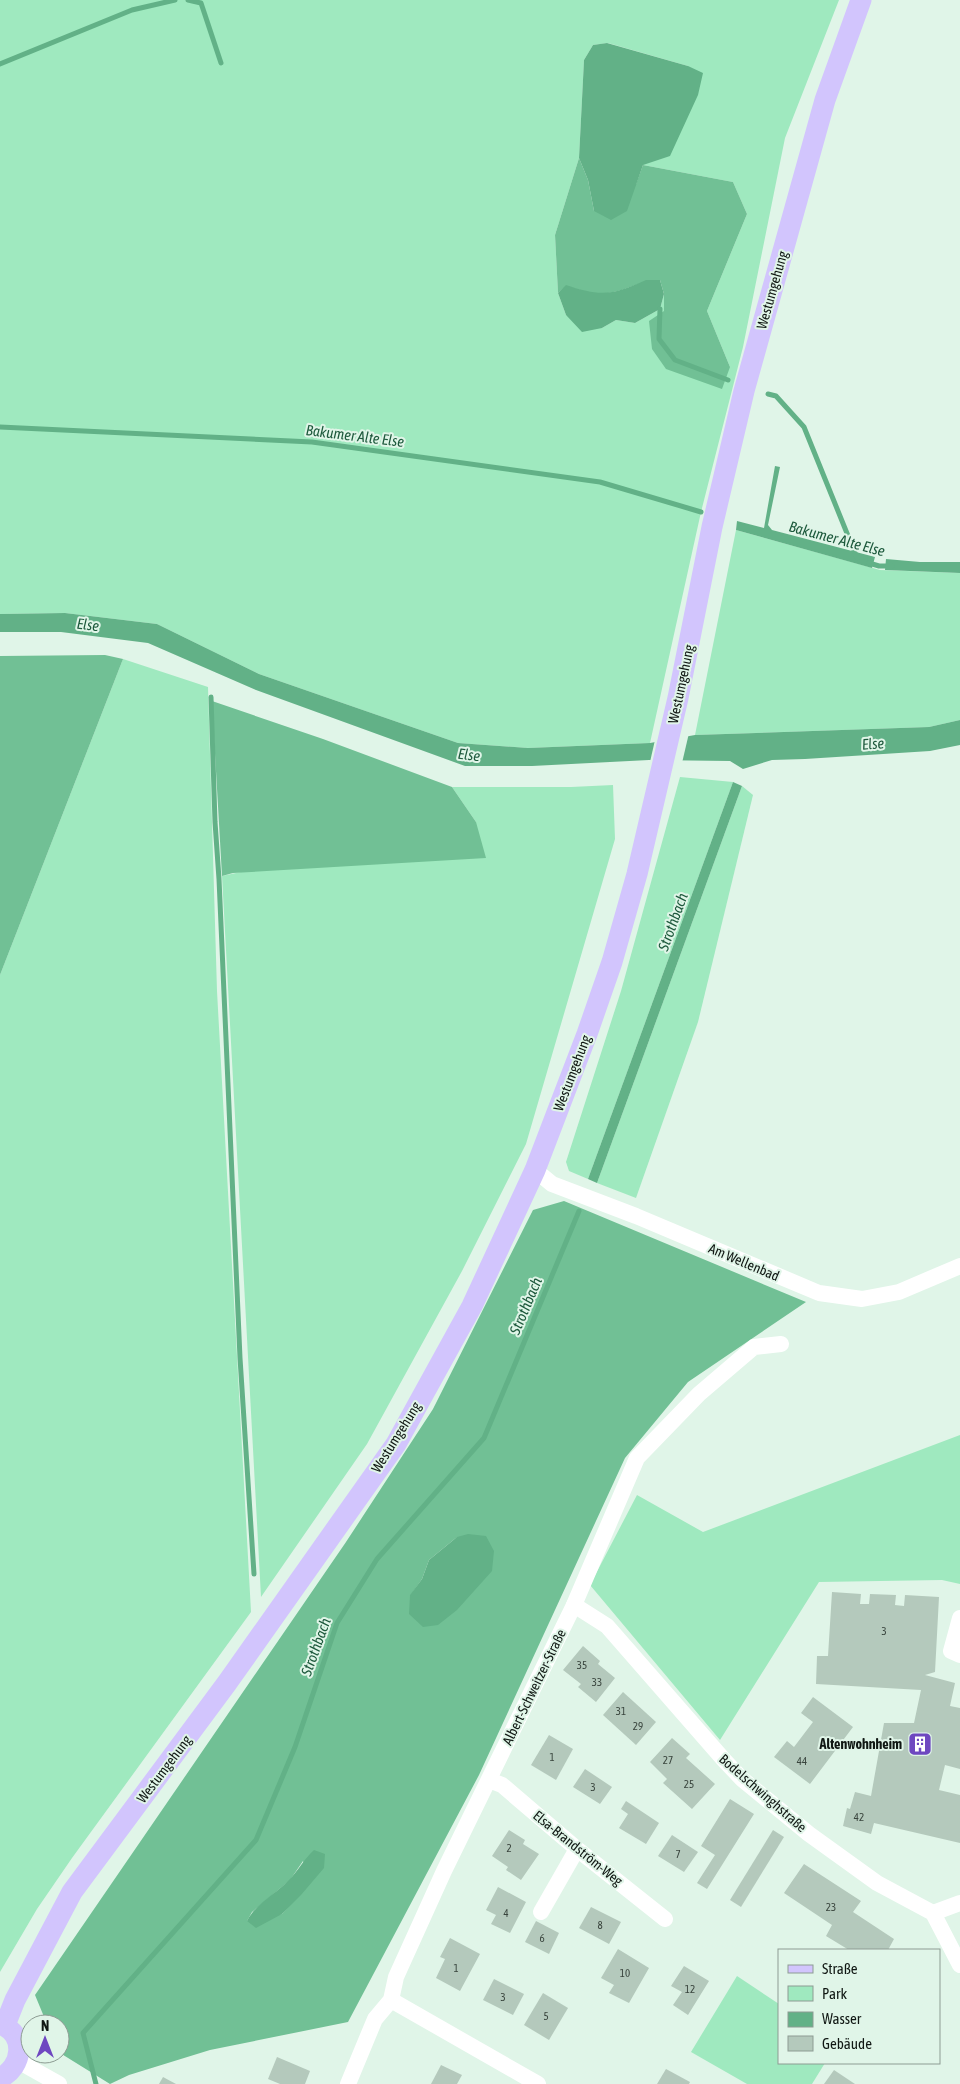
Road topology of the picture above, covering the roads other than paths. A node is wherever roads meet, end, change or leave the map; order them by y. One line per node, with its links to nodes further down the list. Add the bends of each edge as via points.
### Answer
1 (861, 0): 2 (main road, Westumgehung, via 825,100 744,391 712,527 677,705 637,874 612,962)
2 (535, 1170): 3 (street, Am Wellenbad, via 552,1184 819,1293 862,1299 890,1294); 16 (main road, Westumgehung, via 472,1306 396,1444 227,1684 72,1892)
3 (960, 1266)
4 (780, 1344): 5 (street, Albert-Schweitzer-Straße, via 754,1347 699,1394 637,1458)
5 (574, 1605): 8 (street, Albert-Schweitzer-Straße); 12 (street, Bodelschwinghstraße, via 607,1626 742,1779 809,1834 877,1883)
6 (960, 1618): 7 (street, via 951,1651)
7 (960, 1655)
8 (489, 1780): 9 (street, Elsa-Brandström-Weg, via 502,1785); 15 (street, Albert-Schweitzer-Straße, via 396,1977)
9 (577, 1849): 11 (street); 13 (street, Elsa-Brandström-Weg)
10 (960, 1903): 12 (street)
11 (540, 1912)
12 (933, 1913): 14 (street)
13 (665, 1919)
14 (960, 1965)
15 (391, 2000): 20 (street, Albert-Schweitzer-Straße, via 375,2019); 21 (street)
16 (2, 2024): 17 (main road, via 11,2030 19,2044)
17 (18, 2061): 18 (main road, via 8,2074); 19 (street)
18 (0, 2078)
19 (59, 2084)
20 (348, 2084)
21 (538, 2084)

